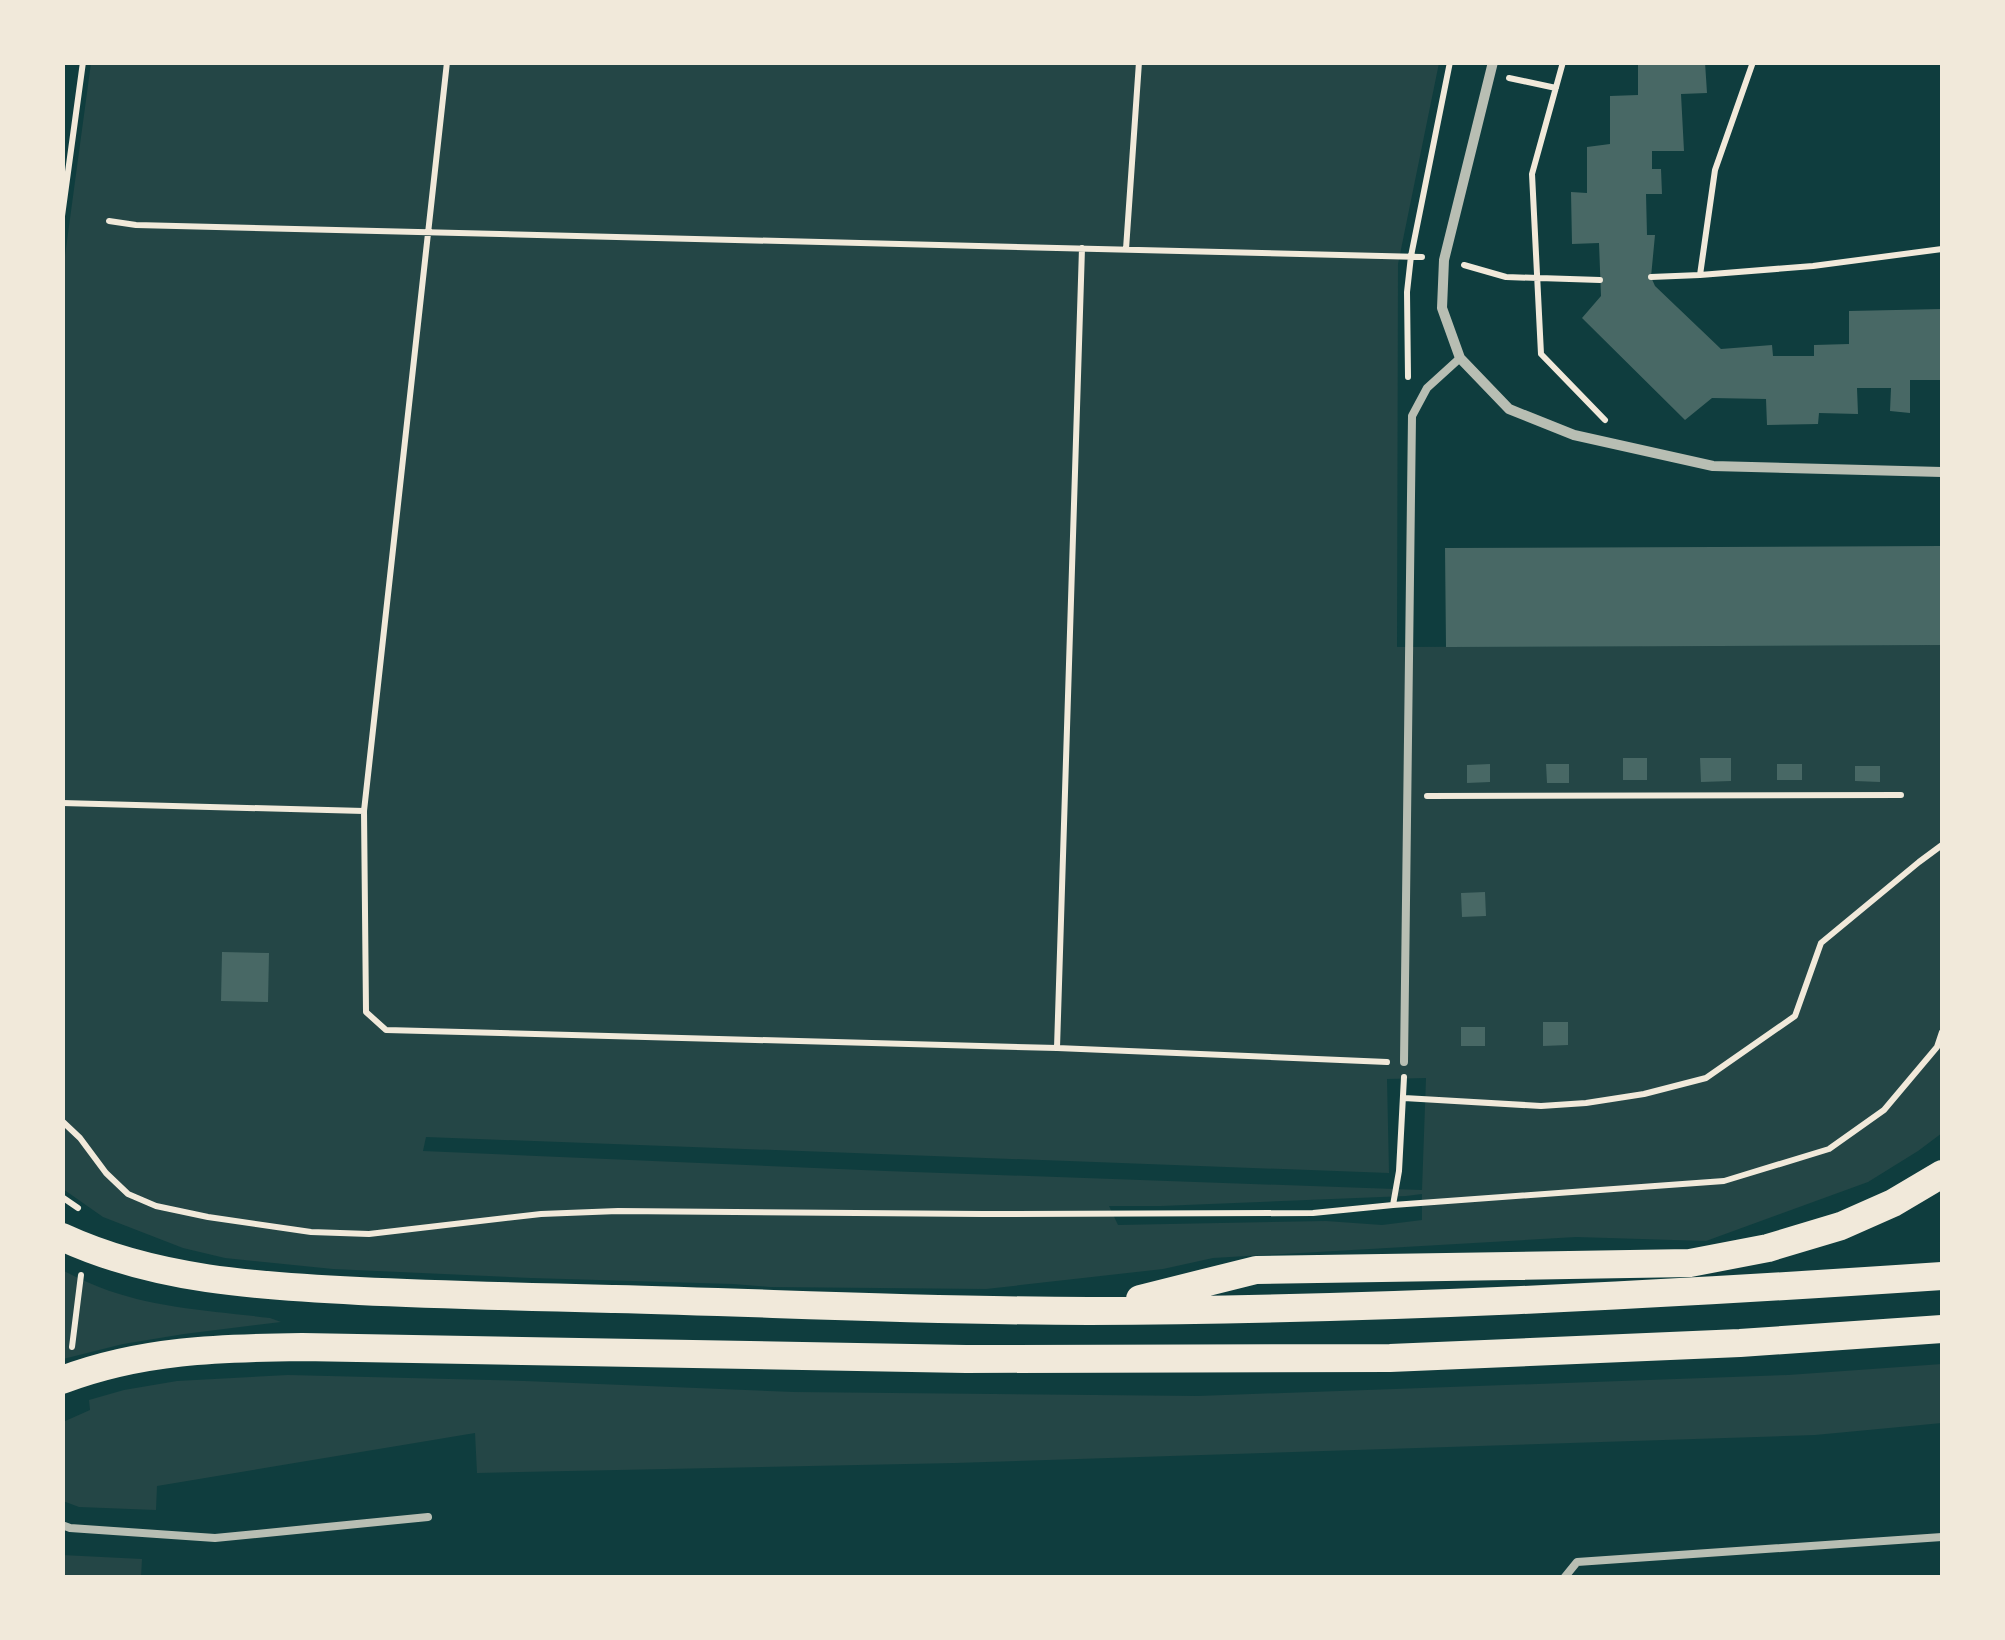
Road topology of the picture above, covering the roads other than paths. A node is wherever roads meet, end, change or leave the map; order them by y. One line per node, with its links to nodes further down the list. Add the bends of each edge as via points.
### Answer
1 (1492, 68): 2 (street, via 1444,260 1442,308)
2 (1460, 358): 3 (street, via 1509,409 1574,435 1713,466); 4 (lane, via 1426,388 1412,416)
3 (1942, 472)
4 (1404, 1062)
5 (1942, 1174): 8 (highway, via 1841,1226 1690,1264 1256,1270)
6 (62, 1237): 8 (highway, via 151,1269 289,1288)
7 (1942, 1276): 8 (highway, via 1443,1303)
8 (1090, 1311)
9 (1942, 1329): 10 (highway, via 1371,1358 216,1348 155,1354)
10 (67, 1378)
11 (428, 1517): 12 (lane, via 215,1538)
12 (62, 1525)
13 (1942, 1537): 14 (lane, via 1576,1562)
14 (1564, 1578)

